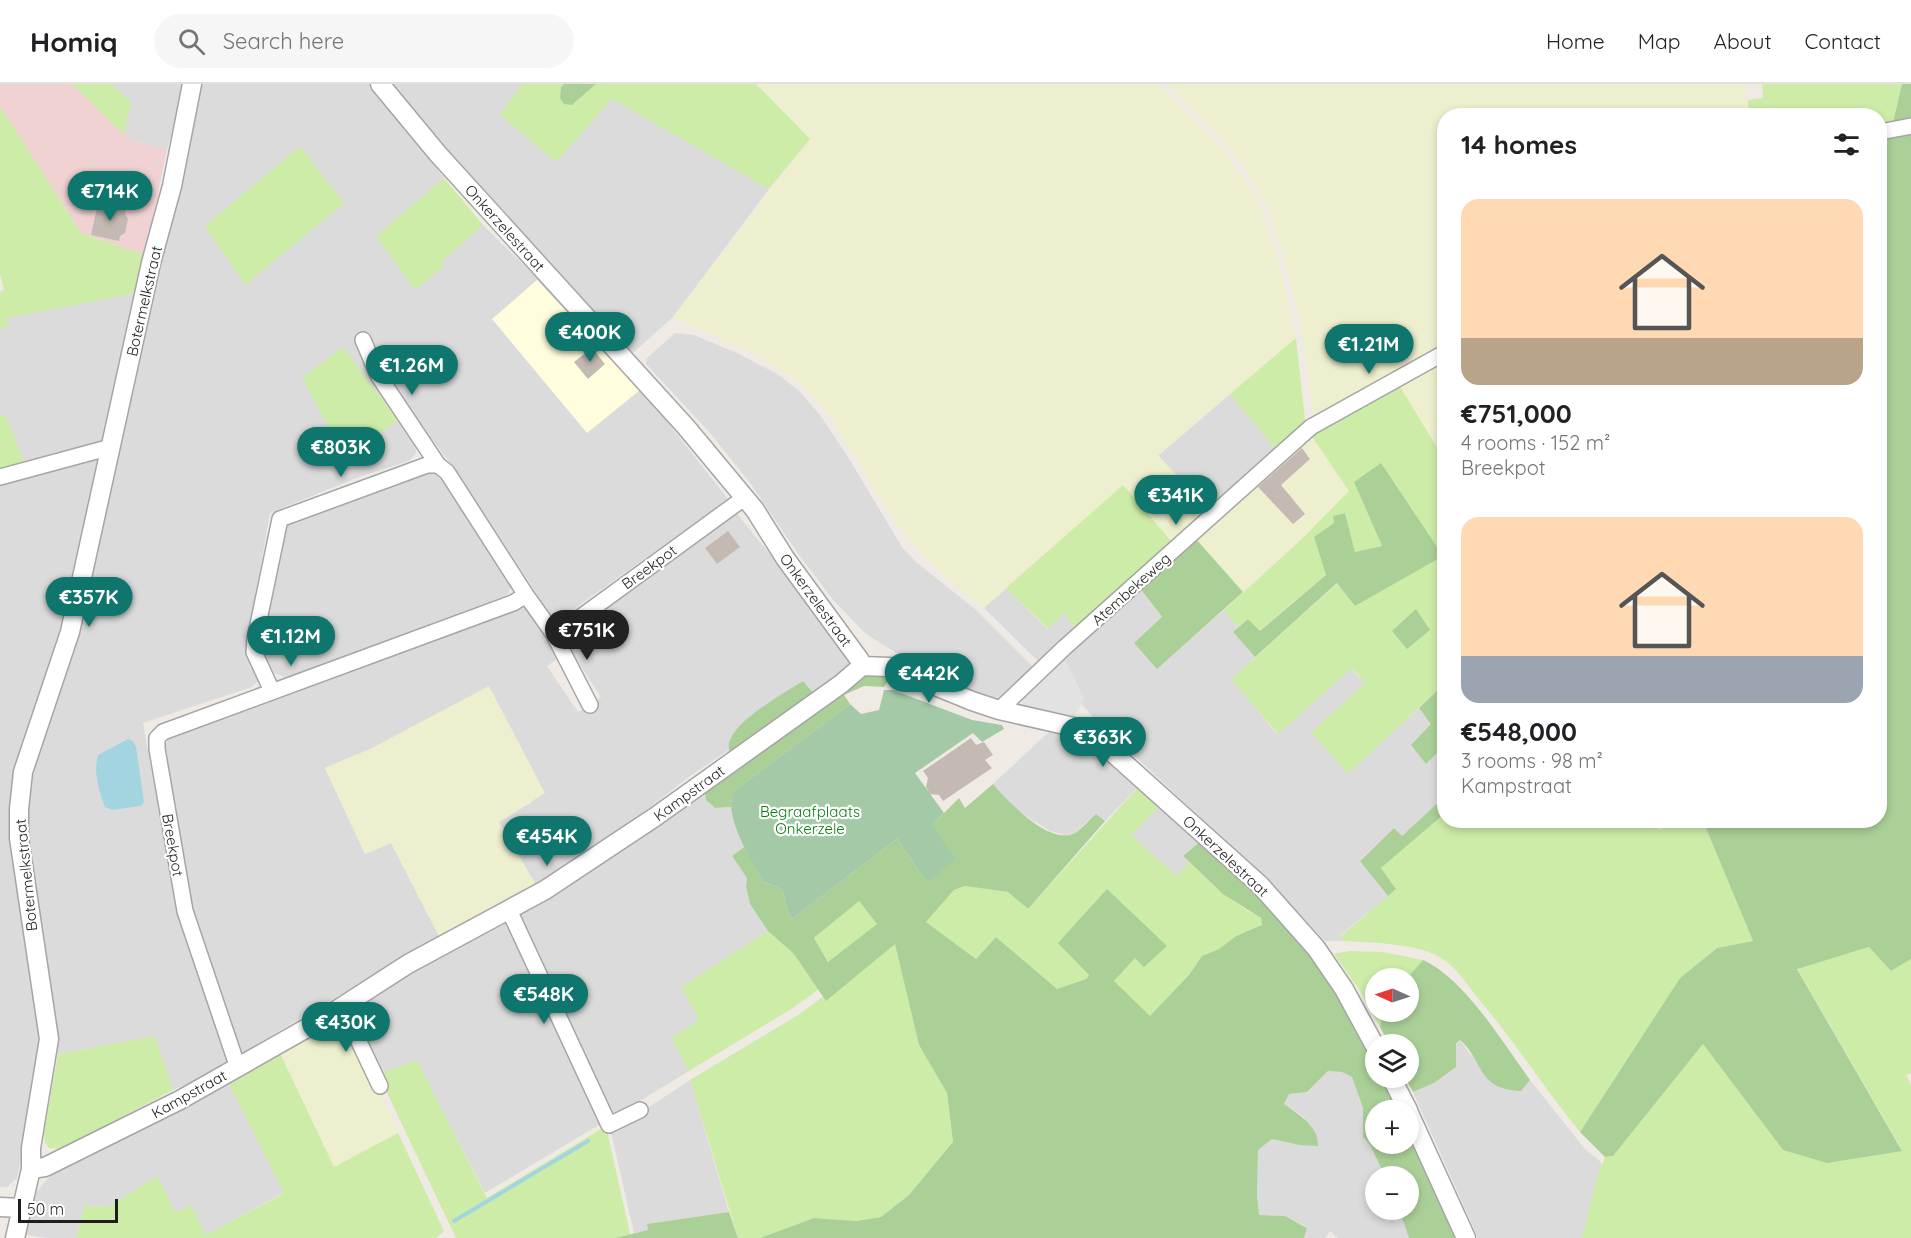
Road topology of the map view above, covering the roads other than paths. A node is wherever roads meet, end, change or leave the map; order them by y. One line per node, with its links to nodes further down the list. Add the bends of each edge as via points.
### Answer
1 (192, 84): 7 (street, Botermelkstraat)
2 (380, 84): 10 (street, Onkerzelestraat, via 438,154 686,427)
3 (1911, 126): 4 (street)
4 (1887, 131)
5 (363, 339): 8 (street, via 378,375)
6 (1437, 357): 16 (street, Atembekeweg, via 1311,427)
7 (111, 447): 9 (street); 24 (street, Botermelkstraat, via 70,632 23,772 21,790 19,838 49,1039)
8 (438, 465): 11 (street, via 447,472); 14 (street, via 427,465 280,519 254,652)
9 (0, 477)
10 (744, 498): 12 (street, Breekpot, via 563,630); 13 (street, Onkerzelestraat)
11 (526, 595): 12 (street); 14 (street, Breekpot)
12 (553, 633): 15 (street)
13 (862, 666): 16 (street, Onkerzelestraat, via 889,667); 17 (street, Kampstraat, via 655,817)
14 (272, 691): 20 (street, Breekpot, via 163,732 157,738 185,911)
15 (590, 705)
16 (999, 710): 19 (street, Onkerzelestraat, via 1094,736 1260,885 1316,948)
17 (509, 910): 18 (street, Kampstraat, via 408,964); 22 (street, via 609,1125)
18 (342, 1006): 20 (street, Kampstraat); 21 (street)
19 (1368, 1034)
20 (238, 1068): 24 (street, Kampstraat, via 132,1126 45,1167)
21 (380, 1086)
22 (640, 1110)
23 (1419, 1135): 28 (street)
24 (31, 1169): 26 (street, Botermelkstraat)
25 (0, 1207): 26 (street)
26 (21, 1209): 27 (street, Botermelkstraat)
27 (15, 1238)
28 (1466, 1238)

